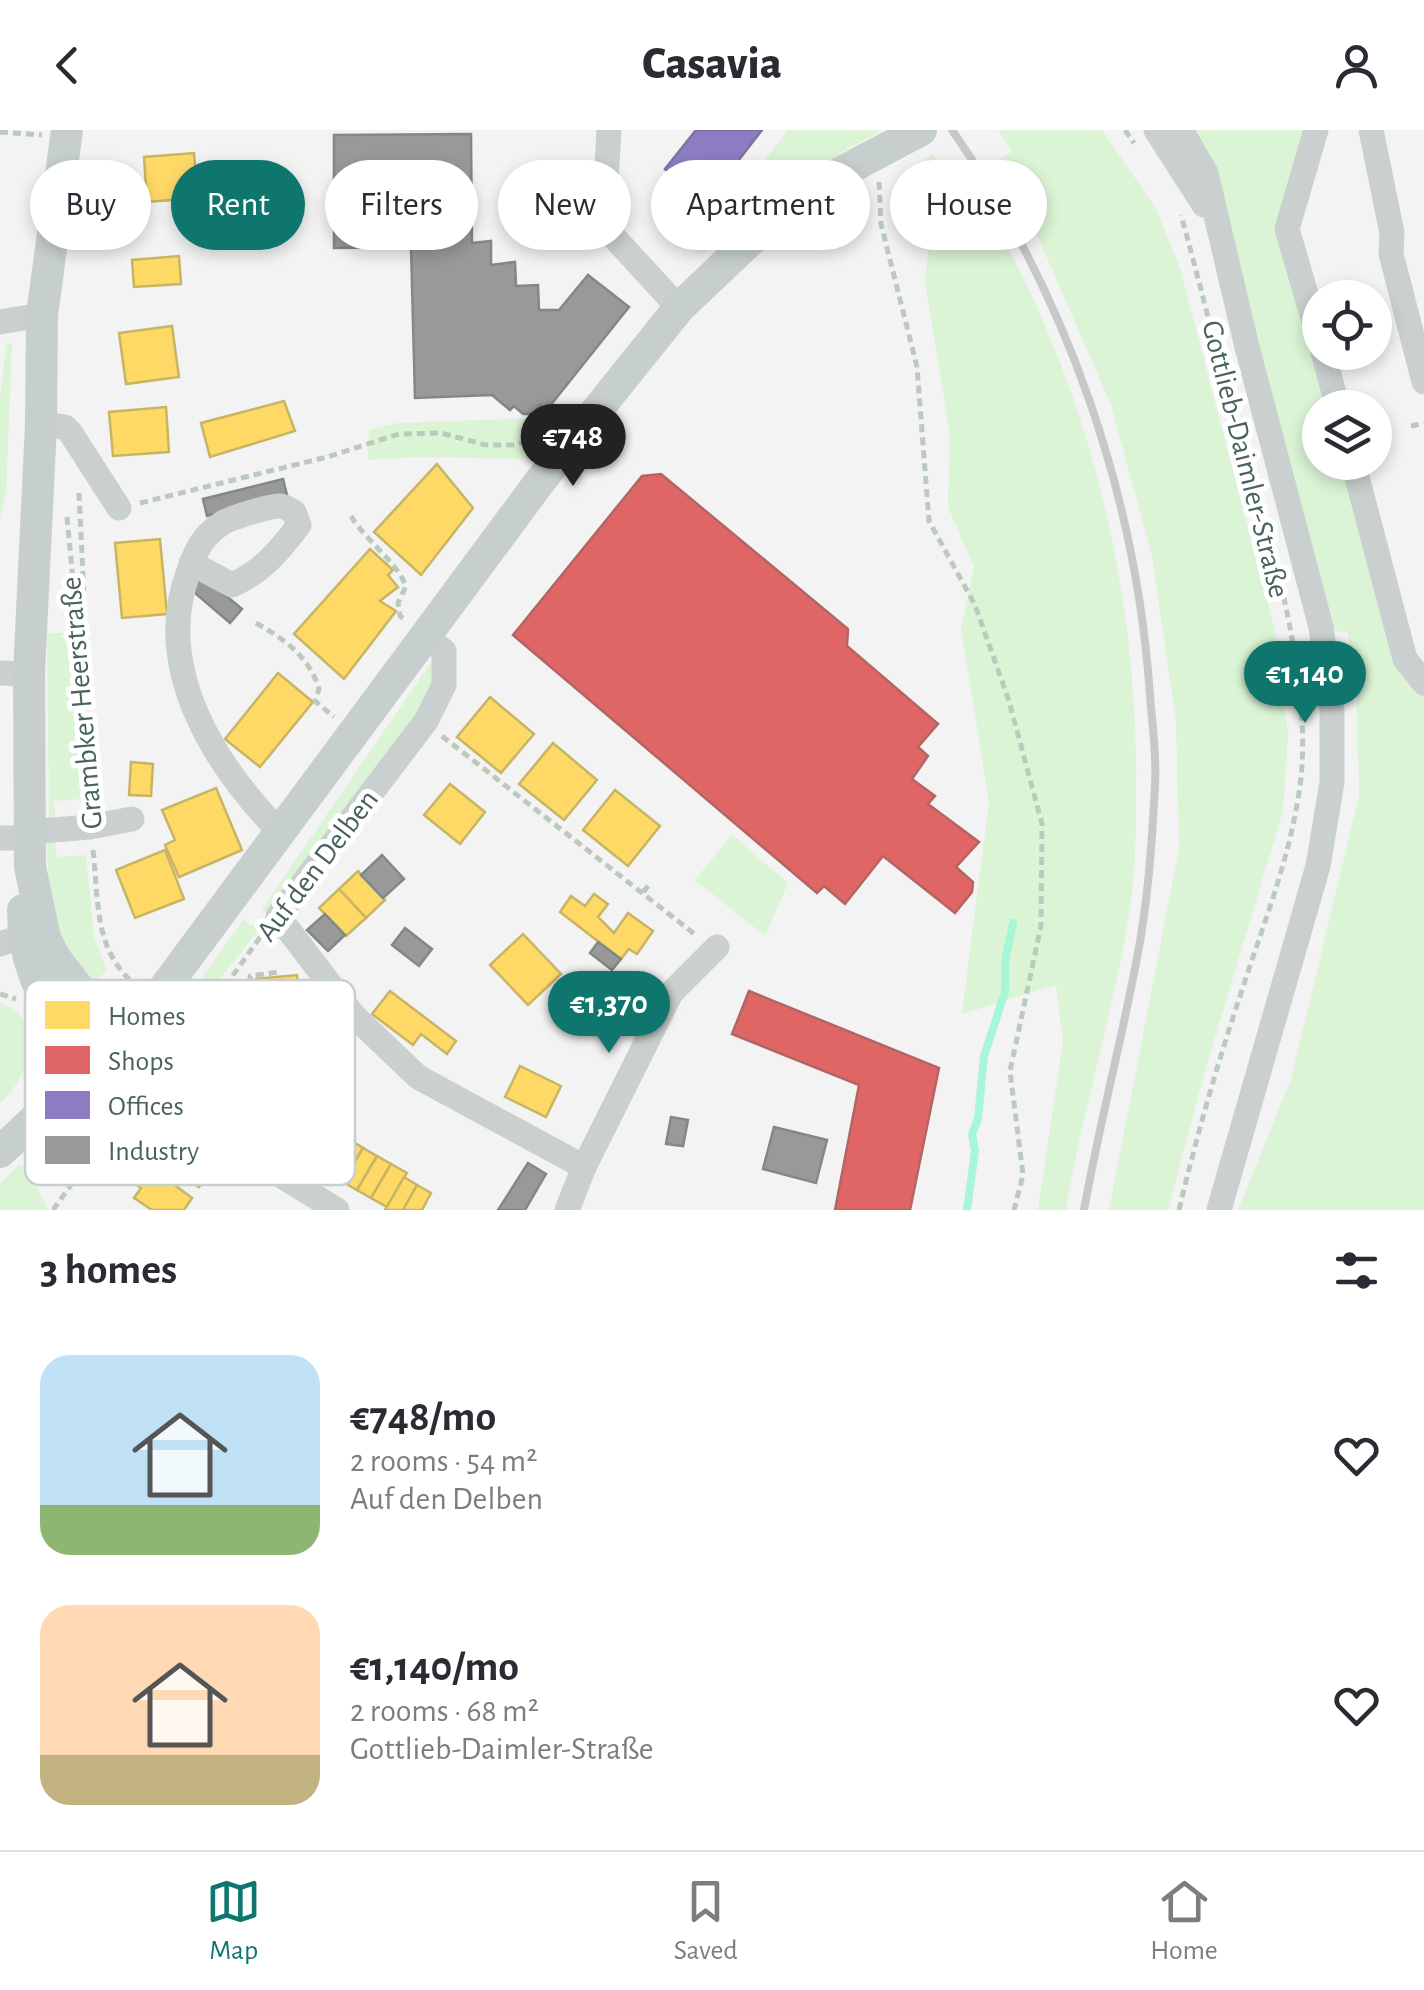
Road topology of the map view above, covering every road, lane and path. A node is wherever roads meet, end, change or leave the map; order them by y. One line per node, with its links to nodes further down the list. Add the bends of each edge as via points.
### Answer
1 (609, 130): 15 (street, via 604,215 611,234)
2 (921, 130): 10 (main road, Auf den Delben)
3 (1125, 130): 9 (path)
4 (1181, 130): 13 (street, Gottlieb-Daimler-Straße, via 1206,173)
5 (1316, 130): 14 (street, via 1288,229)
6 (1370, 130): 12 (street)
7 (0, 132): 8 (path)
8 (67, 134): 16 (main road, Grambker Heerstraße)
9 (1146, 138): 13 (street, Gottlieb-Daimler-Straße, via 1197,190)
10 (883, 149): 15 (main road, Auf den Delben, via 778,214); 64 (path, via 880,224 916,367 929,521 975,605 1042,824 1041,926 1010,1071 1024,1175)
11 (1180, 212): 65 (path, Gottlieb-Daimler-Straße, via 1276,569 1301,732 1300,784 1280,883 1195,1140)
12 (1392, 232): 17 (street, via 1408,260); 19 (street, via 1391,254)
13 (1220, 241): 66 (street, Gottlieb-Daimler-Straße, via 1322,628 1332,782 1302,927)
14 (1302, 280)
15 (679, 308): 22 (main road, Auf den Delben)
16 (42, 315): 18 (street); 21 (main road, Grambker Heerstraße)
17 (1424, 318)
18 (1, 328)
19 (1424, 382)
20 (1424, 422): 23 (path)
21 (41, 424): 27 (street, via 70,432); 35 (main road, Grambker Heerstraße)
22 (584, 425): 26 (path, via 514,445 399,434); 34 (main road, Auf den Delben)
23 (1411, 426)
24 (1358, 480): 36 (street, via 1405,658)
25 (79, 482): 40 (path)
26 (167, 497)
27 (119, 508)
28 (350, 516): 34 (path, via 400,572 406,586 400,616)
29 (67, 517): 32 (path, Grambker Heerstraße)
30 (191, 564): 41 (street, via 178,605 179,662 234,783)
31 (64, 623): 32 (path)
32 (77, 623): 40 (path, Grambker Heerstraße, via 75,703)
33 (256, 623): 38 (path, via 287,640 319,688 315,701)
34 (424, 636): 37 (street, Auf den Delben, via 444,651 444,685); 38 (main road, Auf den Delben)
35 (14, 673): 42 (main road, Grambker Heerstraße)
36 (1424, 683)
37 (426, 721): 44 (path); 45 (street, Auf den Delben)
38 (354, 733): 41 (main road, Auf den Delben)
39 (132, 820): 40 (street)
40 (90, 827): 42 (street); 50 (path, Grambker Heerstraße, via 104,945)
41 (281, 833): 51 (main road, Auf den Delben)
42 (22, 844): 46 (main road, Grambker Heerstraße)
43 (650, 884): 44 (path)
44 (644, 892): 47 (path)
45 (278, 916): 52 (path, Auf den Delben); 54 (street)
46 (23, 939): 49 (main road, Grambker Heerstraße)
47 (717, 947): 58 (street, via 671,993)
48 (279, 972): 53 (path)
49 (37, 980)
50 (131, 980)
51 (171, 980)
52 (230, 980)
53 (250, 980)
54 (327, 980)
55 (355, 1017): 58 (street, via 418,1077)
56 (25, 1133): 57 (main road)
57 (0, 1152)
58 (584, 1166): 63 (street)
59 (72, 1185): 61 (path)
60 (297, 1185): 62 (street)
61 (54, 1210)
62 (338, 1210)
63 (567, 1210)
64 (1014, 1210)
65 (1179, 1210)
66 (1218, 1210)

